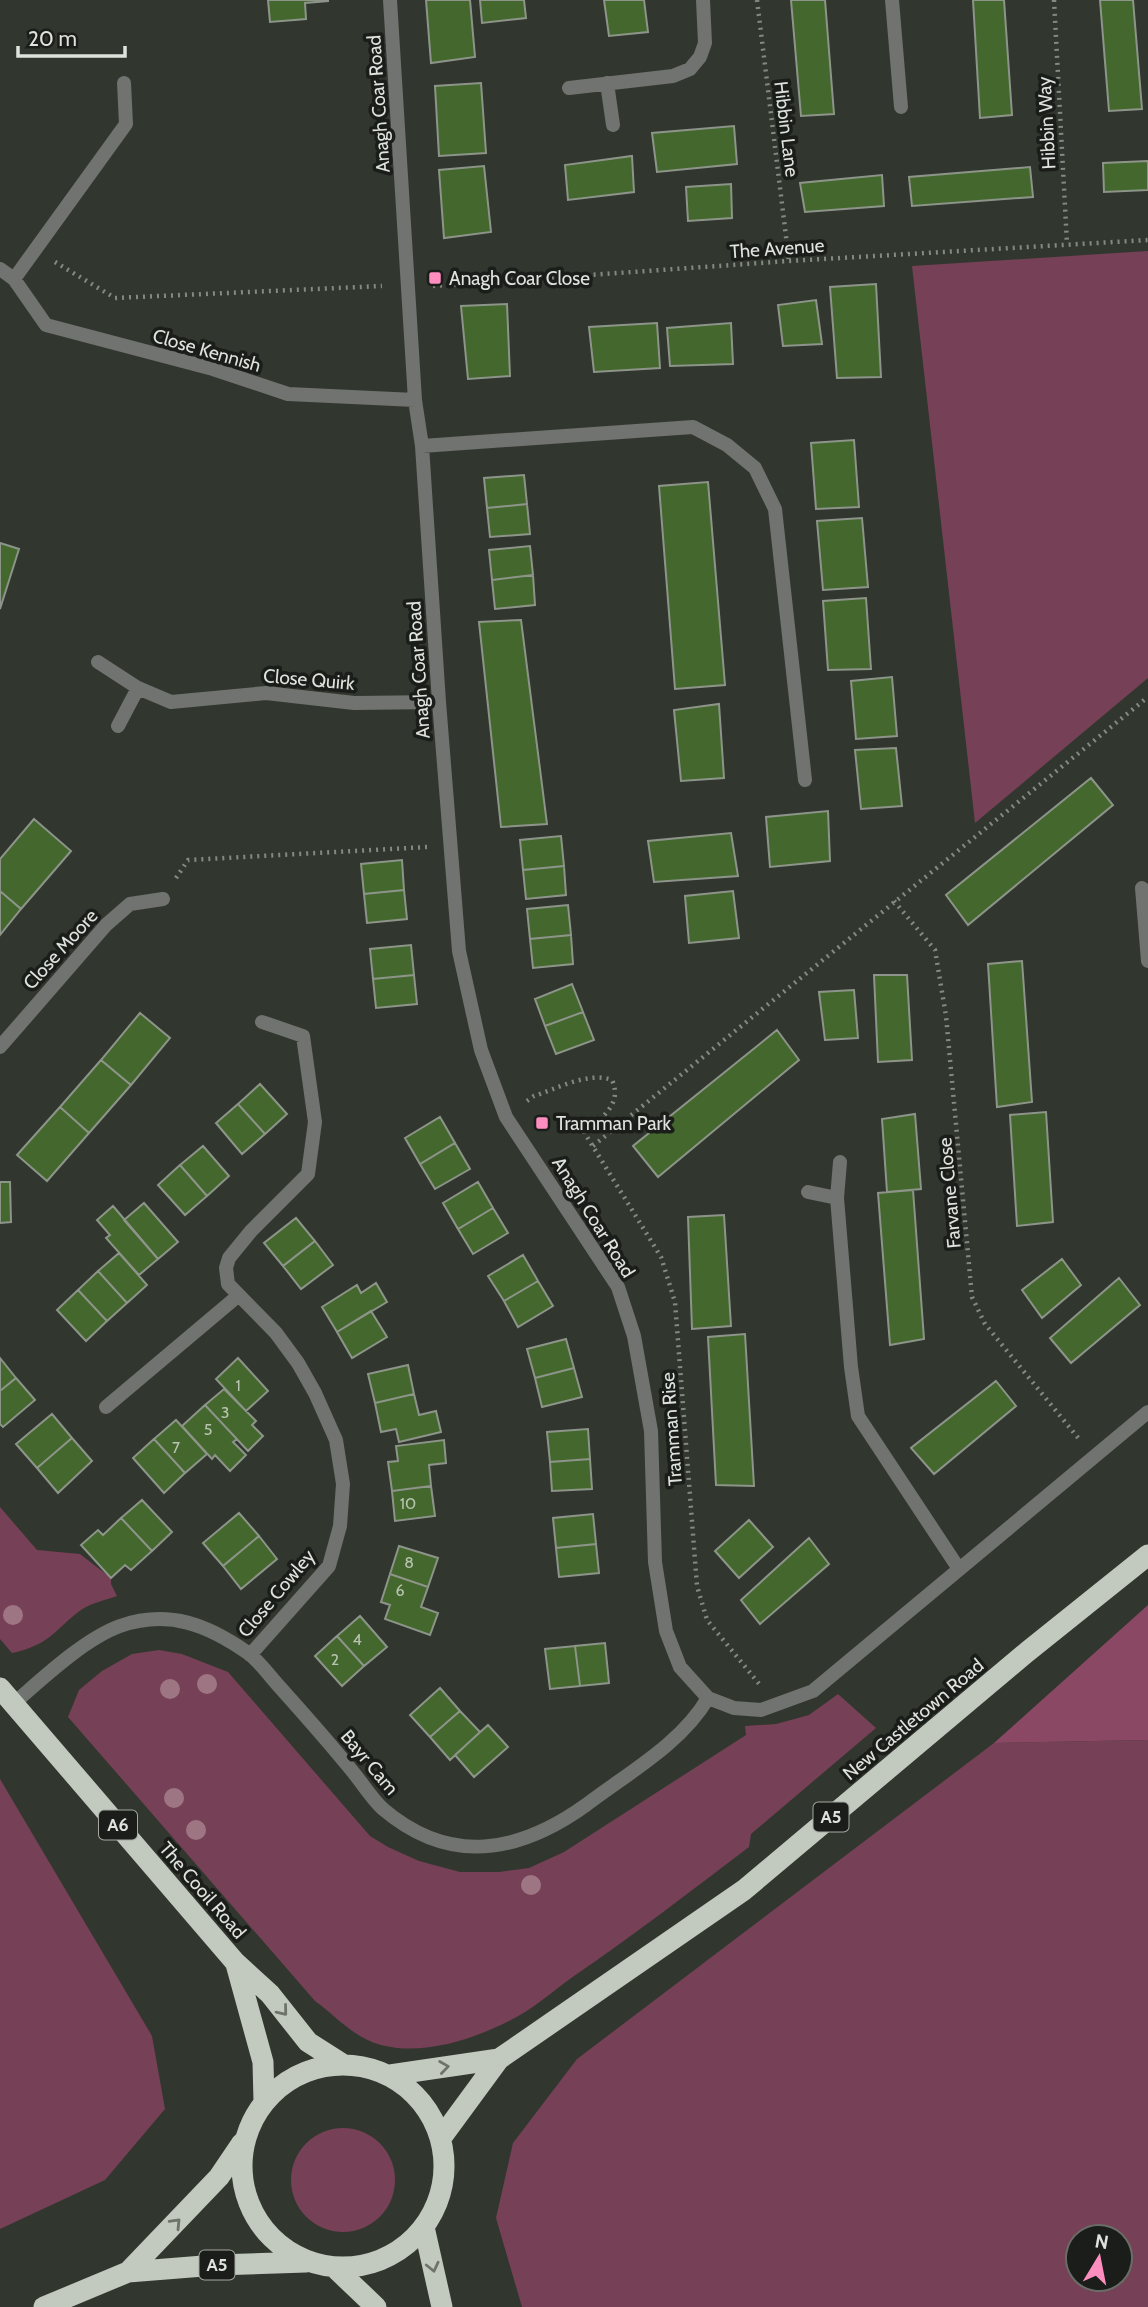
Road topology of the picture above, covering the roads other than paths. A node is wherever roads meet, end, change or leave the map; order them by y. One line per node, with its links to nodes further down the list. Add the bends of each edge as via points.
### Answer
1 (390, 0): 11 (street, Anagh Coar Road)
2 (703, 0): 5 (street, via 705,43 690,69)
3 (892, 0): 7 (street)
4 (124, 83): 10 (street, via 126,124)
5 (607, 83): 6 (street); 8 (street)
6 (569, 88)
7 (901, 107)
8 (613, 124)
9 (0, 269): 10 (street, Close Kennish)
10 (14, 279): 11 (street, Close Kennish, via 46,325 288,394)
11 (415, 400): 12 (street, Anagh Coar Road)
12 (422, 446): 15 (street, Anagh Coar Road); 17 (street, via 693,427 727,445 755,468 775,509)
13 (98, 662): 14 (street, Close Quirk)
14 (138, 688): 15 (street, Close Quirk, via 171,702 266,693 354,703); 16 (street)
15 (439, 702): 33 (street, Anagh Coar Road, via 459,951 485,1061 506,1117 618,1287 634,1336 651,1430 655,1562 666,1631 680,1667)
16 (118, 726)
17 (805, 780)
18 (1142, 888): 20 (street)
19 (163, 899): 22 (street, Close Moore, via 130,904 106,925)
20 (1148, 961)
21 (262, 1022): 26 (street, Close Cowley, via 303,1036 315,1122 308,1174 229,1258 228,1284)
22 (0, 1047)
23 (840, 1163): 25 (street)
24 (808, 1192): 25 (street)
25 (837, 1198): 30 (street, via 858,1416)
26 (239, 1295): 27 (street); 31 (street, Close Cowley, via 276,1333 315,1393 336,1440 343,1484 340,1526 329,1566)
27 (106, 1407)
28 (1148, 1412): 30 (street)
29 (1148, 1555): 35 (highway, New Castletown Road / A5, via 744,1890)
30 (959, 1569): 33 (street, via 813,1691 761,1710 734,1708)
31 (250, 1655): 32 (street, Bayr Cam, via 191,1622 165,1617 102,1634); 33 (street, Bayr Cam, via 381,1808 414,1831 448,1843 484,1848 526,1839 560,1824 668,1744 696,1718)
32 (7, 1696): 34 (highway, The Cooil Road / A6)
33 (708, 1698)
34 (235, 1962): 36 (highway, The Cooil Road / A6, one-way to 36, via 270,1994 308,2042); 38 (highway, The Cooil Road / A6, via 263,2062)
35 (499, 2059): 37 (highway, A5, one-way to 35); 39 (highway, A5)
36 (341, 2063): 37 (highway); 38 (highway, via 293,2077)
37 (390, 2075): 39 (highway, via 422,2102)
38 (264, 2102): 40 (highway)
39 (441, 2138): 41 (highway, via 443,2186)
40 (245, 2139): 42 (highway, via 242,2167 246,2194 257,2220 272,2241); 44 (highway, A5, one-way to 40, via 219,2177)
41 (424, 2227): 43 (highway, via 404,2247 380,2260 361,2267); 47 (highway, one-way to 47)
42 (306, 2262): 43 (highway); 44 (highway, A5)
43 (335, 2267): 46 (highway)
44 (128, 2272): 45 (highway, A5)
45 (44, 2307)
46 (376, 2307)
47 (442, 2307)

